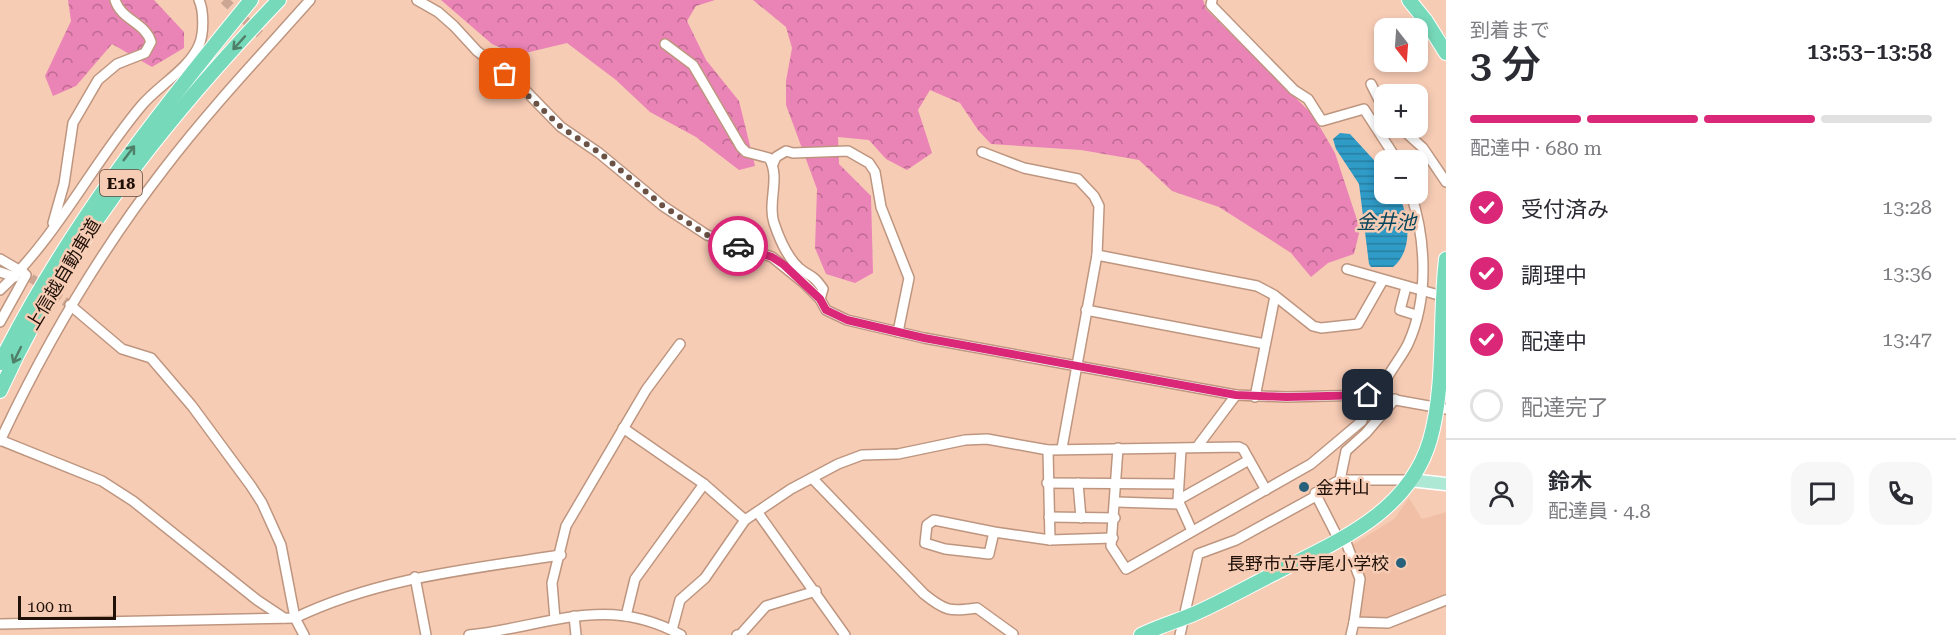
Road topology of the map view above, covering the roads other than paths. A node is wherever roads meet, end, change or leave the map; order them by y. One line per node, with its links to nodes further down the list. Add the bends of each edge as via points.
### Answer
1 (115, 0): 21 (street, via 117,7 151,42 145,53 117,64 98,80 73,123 64,184)
2 (199, 0): 21 (street, via 200,44 188,61 142,105)
3 (251, 0): 43 (highway, 上信越自動車道 / E18, one-way to 3, via 90,207)
4 (279, 0): 45 (highway, 上信越自動車道 / E18, one-way to 45, via 184,104 98,215 42,308)
5 (310, 0): 10 (street)
6 (417, 0): 34 (street, via 454,26 561,127 600,153 663,206 707,235 772,257)
7 (1212, 0): 16 (street, via 1211,5 1294,90 1308,99 1322,121 1364,109)
8 (1409, 0): 12 (highway)
9 (263, 37): 10 (street)
10 (271, 44): 35 (street, via 164,169)
11 (665, 44): 18 (street, via 693,65 741,147 769,158)
12 (1446, 53)
13 (1371, 84): 14 (street)
14 (1374, 90)
15 (1412, 138): 19 (street)
16 (1391, 150)
17 (982, 152): 22 (street, via 1024,168 1078,179 1087,186 1100,216)
18 (773, 164): 34 (street, via 773,220 784,248 822,289); 40 (street, via 776,156 786,151 848,152 875,172 881,207 909,278)
19 (1446, 182)
20 (1414, 204): 31 (street, via 1423,248)
21 (50, 234): 27 (street)
22 (1097, 255): 32 (street, via 1257,286); 36 (street)
23 (0, 259): 27 (street)
24 (1446, 259): 33 (highway)
25 (1347, 269): 28 (street)
26 (0, 272): 27 (street)
27 (23, 275): 30 (street); 39 (street)
28 (1383, 280): 29 (street); 32 (street, via 1361,320 1352,326 1313,326)
29 (1406, 287): 31 (street); 38 (street, via 1400,310)
30 (0, 290)
31 (1420, 291): 33 (street); 38 (street)
32 (1275, 296): 42 (street)
33 (1442, 296): 37 (highway)
34 (820, 299): 40 (street, via 826,310 847,320)
35 (70, 305): 53 (street); 91 (street, via 122,349 156,363 251,486 281,546)
36 (1086, 310): 42 (street); 44 (street)
37 (1444, 312): 51 (highway)
38 (1416, 315): 48 (street, via 1409,341)
39 (0, 322)
40 (898, 332): 44 (street)
41 (680, 344): 52 (street)
42 (1265, 344): 49 (street)
43 (0, 363)
44 (1076, 365): 46 (street); 55 (street)
45 (0, 391)
46 (1236, 395): 49 (street); 54 (street)
47 (1368, 395): 48 (street); 49 (street); 69 (street, via 1365,418 1358,426 1311,464)
48 (1379, 396): 50 (street)
49 (1255, 397)
50 (1395, 399): 51 (street); 61 (street, via 1346,451)
51 (1441, 408): 62 (highway)
52 (623, 428): 66 (street); 83 (street, via 566,526)
53 (0, 440): 90 (street, via 102,481)
54 (1197, 447): 58 (street); 59 (street, via 1239,447)
55 (1062, 448): 56 (street); 57 (street)
56 (1118, 448): 58 (street); 65 (street)
57 (1048, 450): 60 (street, via 987,439 965,440 897,454 862,456); 63 (street)
58 (1181, 450): 67 (street)
59 (1249, 460): 69 (street); 72 (street)
60 (812, 478): 73 (street); 98 (street, via 932,600 952,612 977,608)
61 (1340, 480): 62 (street); 70 (street, via 1315,493)
62 (1410, 480): 68 (main road); 81 (highway, via 1388,508)
63 (1047, 483): 64 (street); 74 (street)
64 (1078, 483): 65 (street); 75 (street)
65 (1117, 483): 67 (street); 71 (street)
66 (704, 484): 77 (street); 88 (street, via 635,579)
67 (1178, 484): 72 (street)
68 (1446, 484)
69 (1266, 490): 78 (street)
70 (1316, 496): 81 (street); 89 (street, via 1236,540 1198,554)
71 (1116, 502): 72 (street); 76 (street)
72 (1179, 502): 78 (street)
73 (758, 513): 77 (street); 85 (street)
74 (1049, 517): 75 (street); 82 (street)
75 (1081, 518): 76 (street)
76 (1115, 518): 80 (street)
77 (745, 520): 96 (street, via 705,578 680,600)
78 (1192, 531): 80 (street, via 1126,569 1111,546)
79 (994, 532): 79 (street, via 934,520 927,525 925,543 989,554); 82 (street)
80 (1113, 538): 82 (street)
81 (1342, 539): 89 (highway); 93 (street, via 1360,579)
82 (1050, 540)
83 (561, 555): 84 (street); 92 (street, via 552,583)
84 (415, 577): 91 (street, via 333,599); 100 (street)
85 (816, 591): 105 (street, via 766,606); 106 (street)
86 (1446, 600): 93 (street, via 1388,623)
87 (574, 616): 88 (street, via 605,612); 92 (street); 103 (street)
88 (626, 616): 96 (street)
89 (1185, 617): 107 (highway); 108 (street)
90 (284, 618): 91 (street); 94 (street)
91 (294, 618): 99 (street)
92 (555, 619): 95 (street)
93 (1354, 622): 109 (street)
94 (0, 624)
95 (534, 624): 97 (street); 102 (street)
96 (672, 630): 104 (street)
97 (497, 634): 101 (street)
98 (1013, 634)
99 (304, 635)
100 (426, 635)
101 (469, 635)
102 (537, 635)
103 (576, 635)
104 (681, 635)
105 (737, 635)
106 (845, 635)
107 (1141, 635)
108 (1180, 635)
109 (1352, 635)

